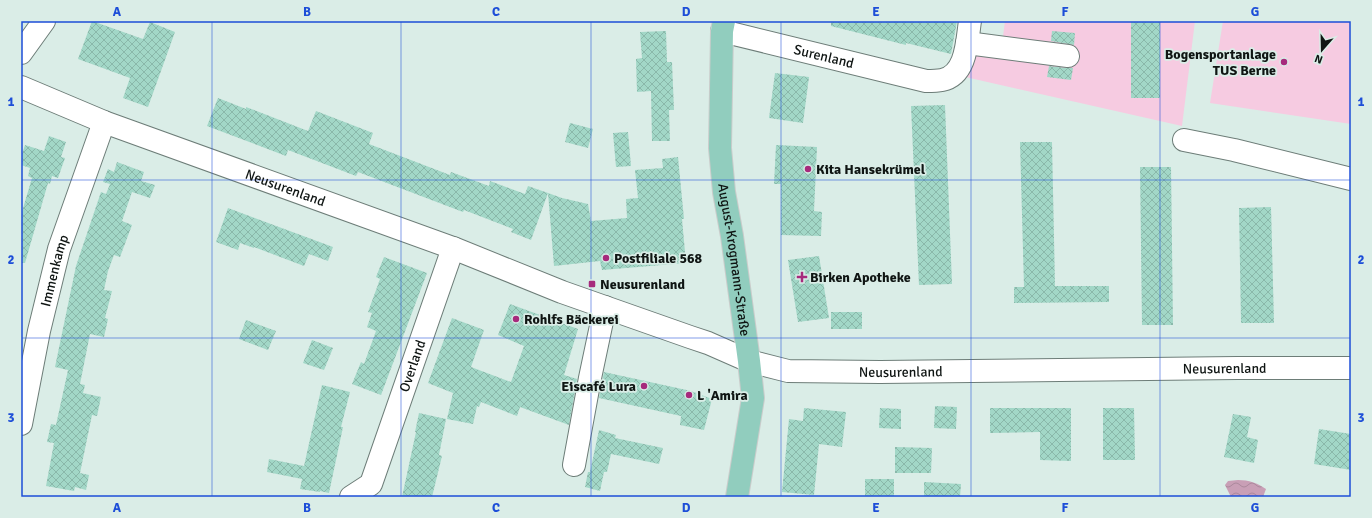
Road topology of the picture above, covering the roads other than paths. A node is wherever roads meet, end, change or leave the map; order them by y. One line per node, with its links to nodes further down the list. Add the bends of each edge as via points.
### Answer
1 (44, 21): 5 (street)
2 (970, 21): 4 (street, Surenland)
3 (723, 26): 4 (street, Surenland, via 926,81 944,80 956,73); 13 (main road, August-Krogmann-Straße, via 720,155)
4 (967, 43): 6 (street)
5 (21, 53)
6 (1068, 56)
7 (21, 87): 8 (street, Neusurenland)
8 (104, 122): 11 (street, Neusurenland); 15 (street, Immenkamp, via 59,249 39,331)
9 (1184, 140): 10 (street)
10 (1351, 179)
11 (453, 248): 12 (street, Neusurenland); 17 (street, Overland)
12 (606, 307): 13 (street, Neusurenland, via 708,343); 16 (street)
13 (750, 361): 14 (street, Neusurenland, via 788,370 880,372); 19 (main road, August-Krogmann-Straße, via 753,398)
14 (1351, 368)
15 (21, 424)
16 (574, 465)
17 (374, 490): 18 (street, Overland)
18 (351, 497)
19 (737, 497)

